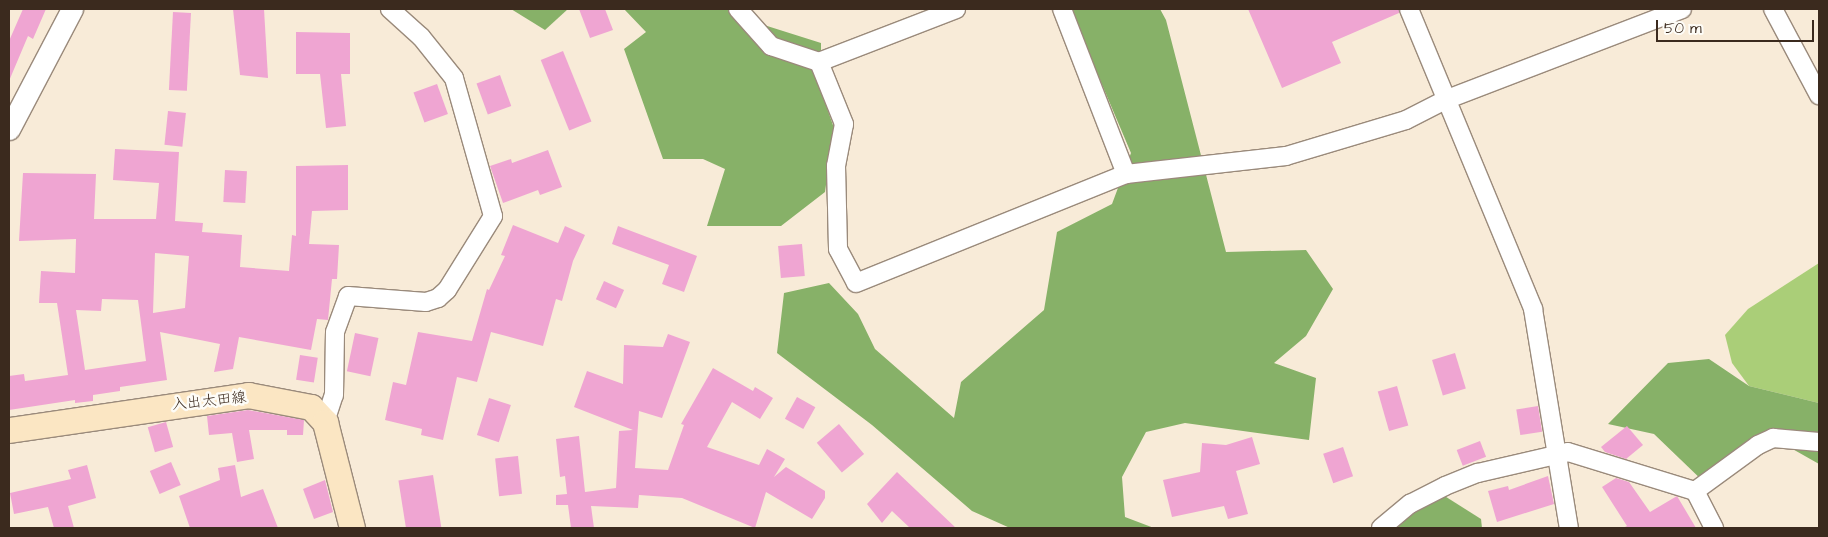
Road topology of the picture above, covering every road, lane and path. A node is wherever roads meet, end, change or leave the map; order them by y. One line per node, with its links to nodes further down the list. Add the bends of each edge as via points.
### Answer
1 (72, 9): 12 (street)
2 (390, 9): 14 (street, via 421,37 454,78 493,216 447,290 438,298 426,302 348,296 335,332 334,395)
3 (738, 9): 9 (street, via 771,46)
4 (956, 9): 9 (street)
5 (1062, 9): 13 (street)
6 (1409, 9): 11 (street)
7 (1682, 9): 11 (street)
8 (1773, 9): 10 (street)
9 (819, 62): 13 (street, via 844,124 836,166 838,249 856,283)
10 (1819, 94)
11 (1445, 100): 13 (street, via 1406,120 1286,156); 17 (street, via 1533,309)
12 (9, 129)
13 (1126, 174)
14 (324, 422): 15 (main road, 入出太田線, via 311,407 248,395); 19 (main road)
15 (9, 430)
16 (1819, 442): 18 (street, via 1773,438 1758,445)
17 (1555, 452): 18 (street, via 1568,452); 20 (street, via 1478,473 1445,486 1410,504); 21 (street)
18 (1695, 491): 22 (street)
19 (352, 528)
20 (1381, 528)
21 (1569, 528)
22 (1714, 528)

